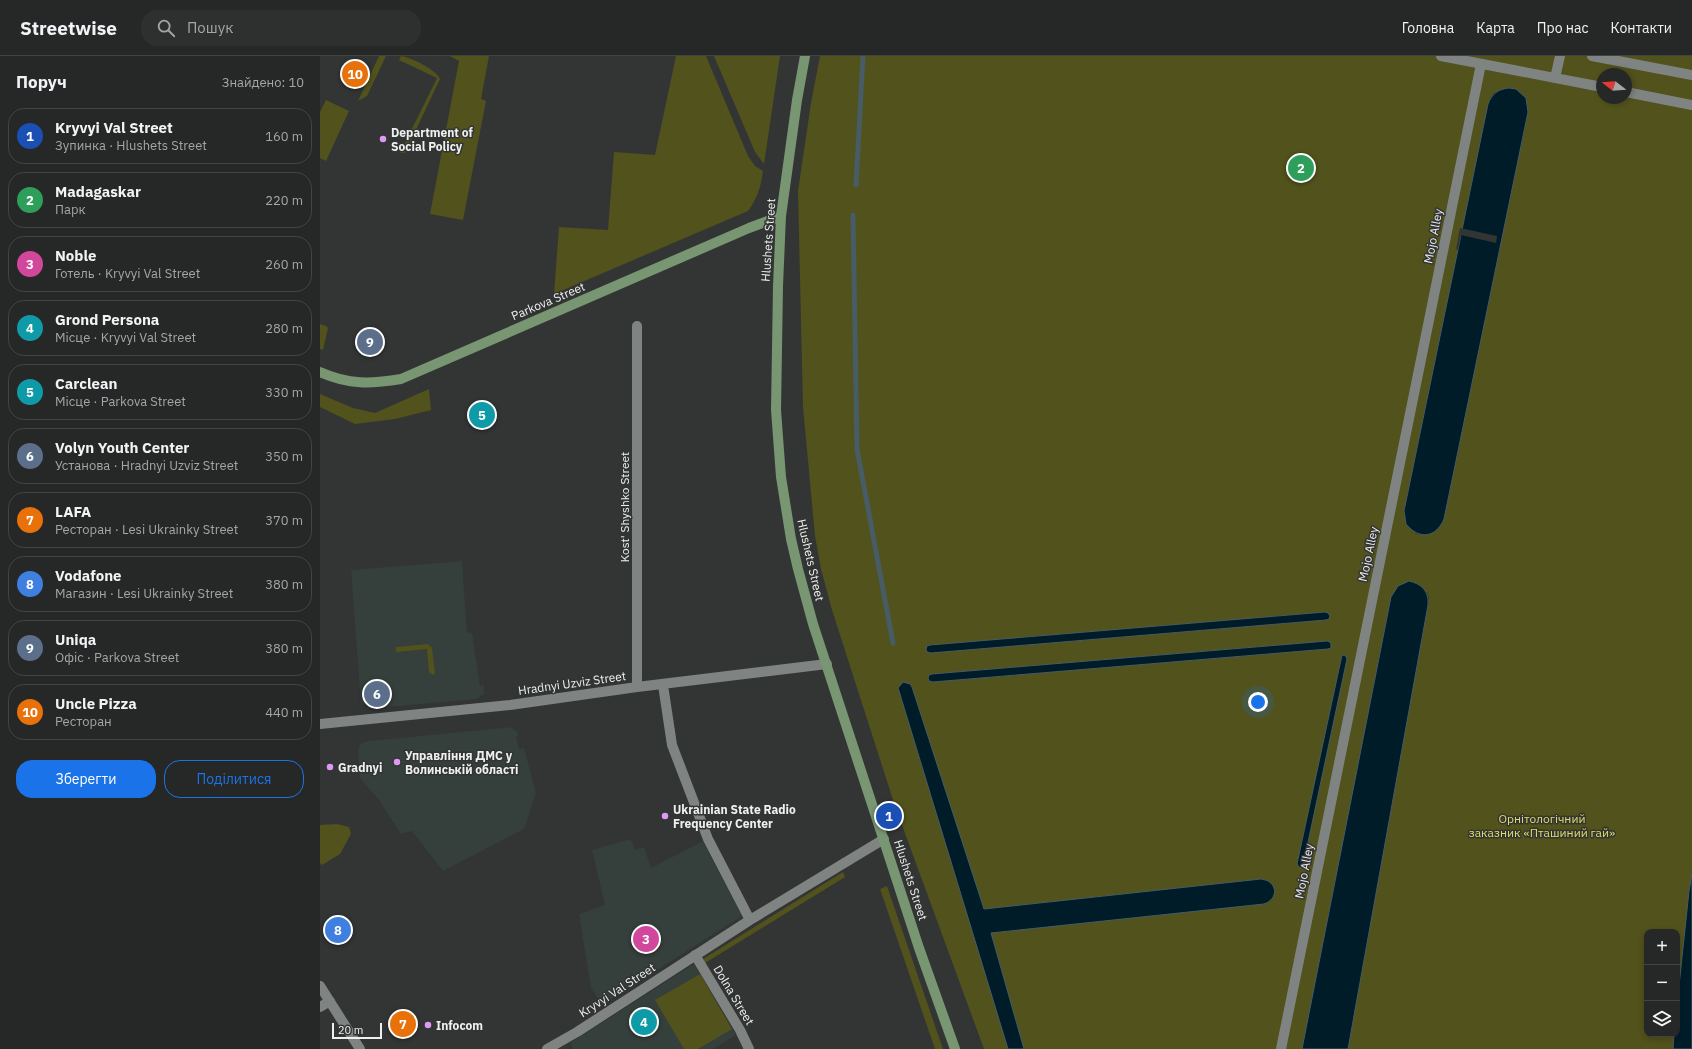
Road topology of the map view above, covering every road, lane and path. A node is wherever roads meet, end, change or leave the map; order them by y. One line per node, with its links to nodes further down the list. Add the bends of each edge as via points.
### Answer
1 (805, 56): 11 (main road, Hlushets Street)
2 (1441, 56): 5 (street)
3 (1560, 56): 7 (street)
4 (1592, 56): 6 (street)
5 (1481, 64): 7 (street); 28 (street, Mojo Alley)
6 (1692, 75)
7 (1555, 78): 8 (street)
8 (1596, 86)
9 (1632, 93): 10 (street)
10 (1692, 105)
11 (781, 216): 13 (main road, Parkova Street, via 401,379 359,383); 14 (main road, Hlushets Street, via 776,410 781,477 798,569)
12 (637, 326): 16 (street, Kost' Shyshko Street)
13 (320, 372)
14 (826, 664): 15 (street, Hradnyi Uzviz Street); 18 (main road, Hlushets Street)
15 (663, 685): 16 (street, Hradnyi Uzviz Street); 19 (street, via 672,746 708,839)
16 (637, 687): 17 (street, Hradnyi Uzviz Street, via 510,705)
17 (320, 724)
18 (884, 839): 19 (street, Kryvyi Val Street); 27 (main road, Hlushets Street)
19 (750, 920): 20 (street, Kryvyi Val Street)
20 (695, 955): 25 (street, Kryvyi Val Street); 26 (street, Dolna Street)
21 (320, 986): 22 (street)
22 (330, 1000): 23 (street); 24 (street)
23 (320, 1007)
24 (360, 1049)
25 (547, 1049)
26 (749, 1049)
27 (955, 1049)
28 (1281, 1049)

